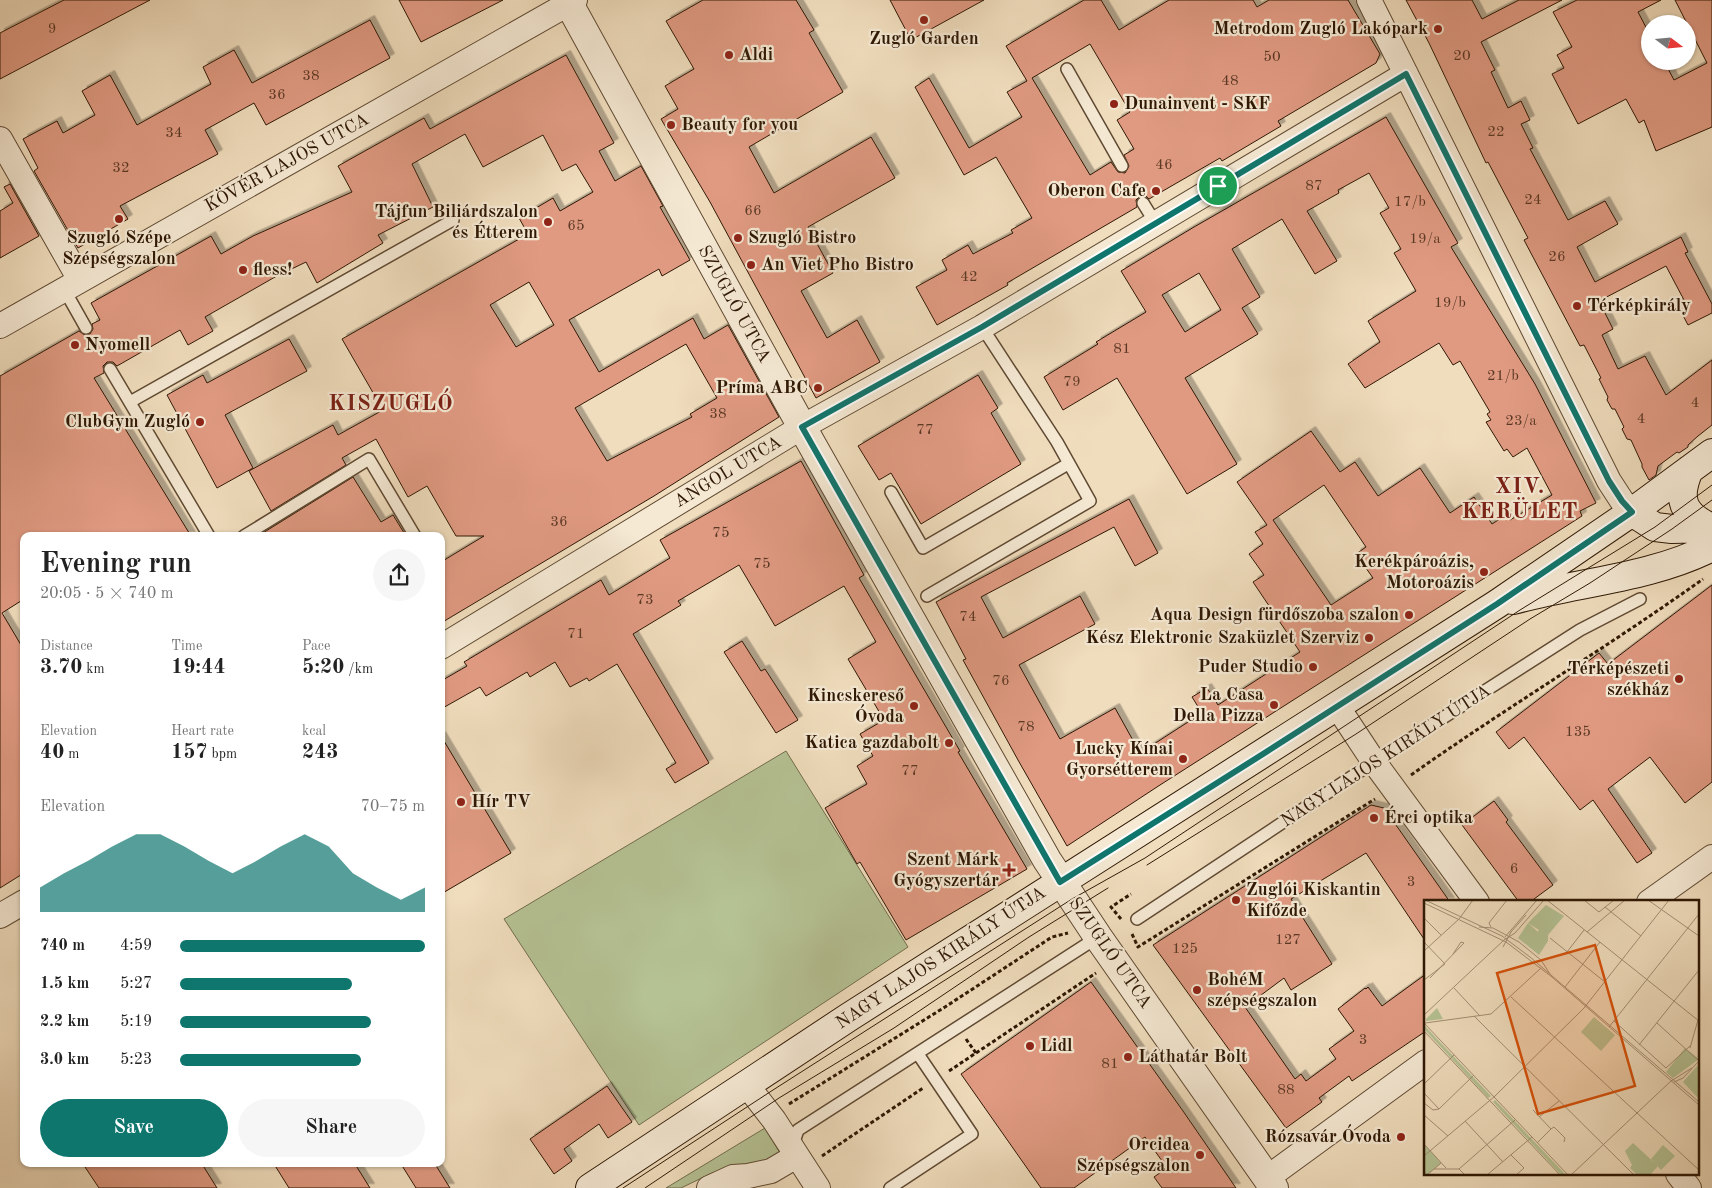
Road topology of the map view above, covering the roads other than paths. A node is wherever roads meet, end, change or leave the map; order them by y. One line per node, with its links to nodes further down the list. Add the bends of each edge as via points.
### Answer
1 (1369, 0): 4 (street)
2 (570, 1): 10 (street, KÖVÉR LAJOS UTCA); 16 (main road, SZUGLÓ UTCA)
3 (1067, 69): 6 (lane)
4 (1406, 74): 9 (street, ANGOL UTCA); 21 (street, via 1609,481)
5 (0, 139): 10 (street)
6 (1122, 166)
7 (1143, 203): 9 (lane)
8 (453, 220): 15 (lane)
9 (1156, 224): 12 (street, ANGOL UTCA)
10 (72, 285): 11 (street, KÖVÉR LAJOS UTCA); 13 (lane)
11 (0, 326)
12 (982, 327): 16 (street, ANGOL UTCA); 18 (lane)
13 (86, 328)
14 (110, 369): 15 (lane)
15 (130, 402): 23 (lane)
16 (802, 427): 30 (street, ANGOL UTCA); 34 (main road, SZUGLÓ UTCA)
17 (1712, 453): 19 (main road, NAGY LAJOS KIRÁLY ÚTJA)
18 (1068, 464): 20 (lane, via 923,548); 27 (lane, via 1090,502)
19 (1689, 470): 21 (main road, NAGY LAJOS KIRÁLY ÚTJA); 22 (main road, via 1683,484 1684,506 1690,516)
20 (891, 492)
21 (1632, 512): 22 (main road, via 1655,527 1672,530); 29 (main road, NAGY LAJOS KIRÁLY ÚTJA)
22 (1712, 528)
23 (207, 532)
24 (250, 532): 25 (lane, via 369,459)
25 (413, 532)
26 (1712, 547): 29 (main road, NAGY LAJOS KIRÁLY ÚTJA, via 1681,561 1644,571)
27 (927, 596)
28 (1640, 600): 32 (lane, NAGY LAJOS KIRÁLY ÚTJA, via 1580,630)
29 (1497, 604): 31 (main road, NAGY LAJOS KIRÁLY ÚTJA)
30 (445, 645)
31 (1337, 706): 32 (street); 34 (main road, NAGY LAJOS KIRÁLY ÚTJA)
32 (1374, 762): 35 (street); 39 (lane, NAGY LAJOS KIRÁLY ÚTJA)
33 (1712, 857): 36 (street)
34 (1060, 882): 40 (main road, SZUGLÓ UTCA); 43 (main road, NAGY LAJOS KIRÁLY ÚTJA)
35 (1476, 900)
36 (1652, 900)
37 (20, 904): 38 (street)
38 (0, 916)
39 (1137, 919)
40 (1098, 937): 41 (lane); 46 (main road, SZUGLÓ UTCA)
41 (918, 1054): 44 (lane, via 798,1130 795,1139); 50 (lane, via 972,1134)
42 (1424, 1064): 46 (street)
43 (746, 1084): 44 (street); 47 (main road, NAGY LAJOS KIRÁLY ÚTJA)
44 (806, 1157): 48 (street, via 788,1161 771,1171 733,1177); 49 (street)
45 (1679, 1176): 51 (street)
46 (1271, 1183)
47 (590, 1188)
48 (709, 1188)
49 (818, 1188)
50 (890, 1188)
51 (1688, 1188)

